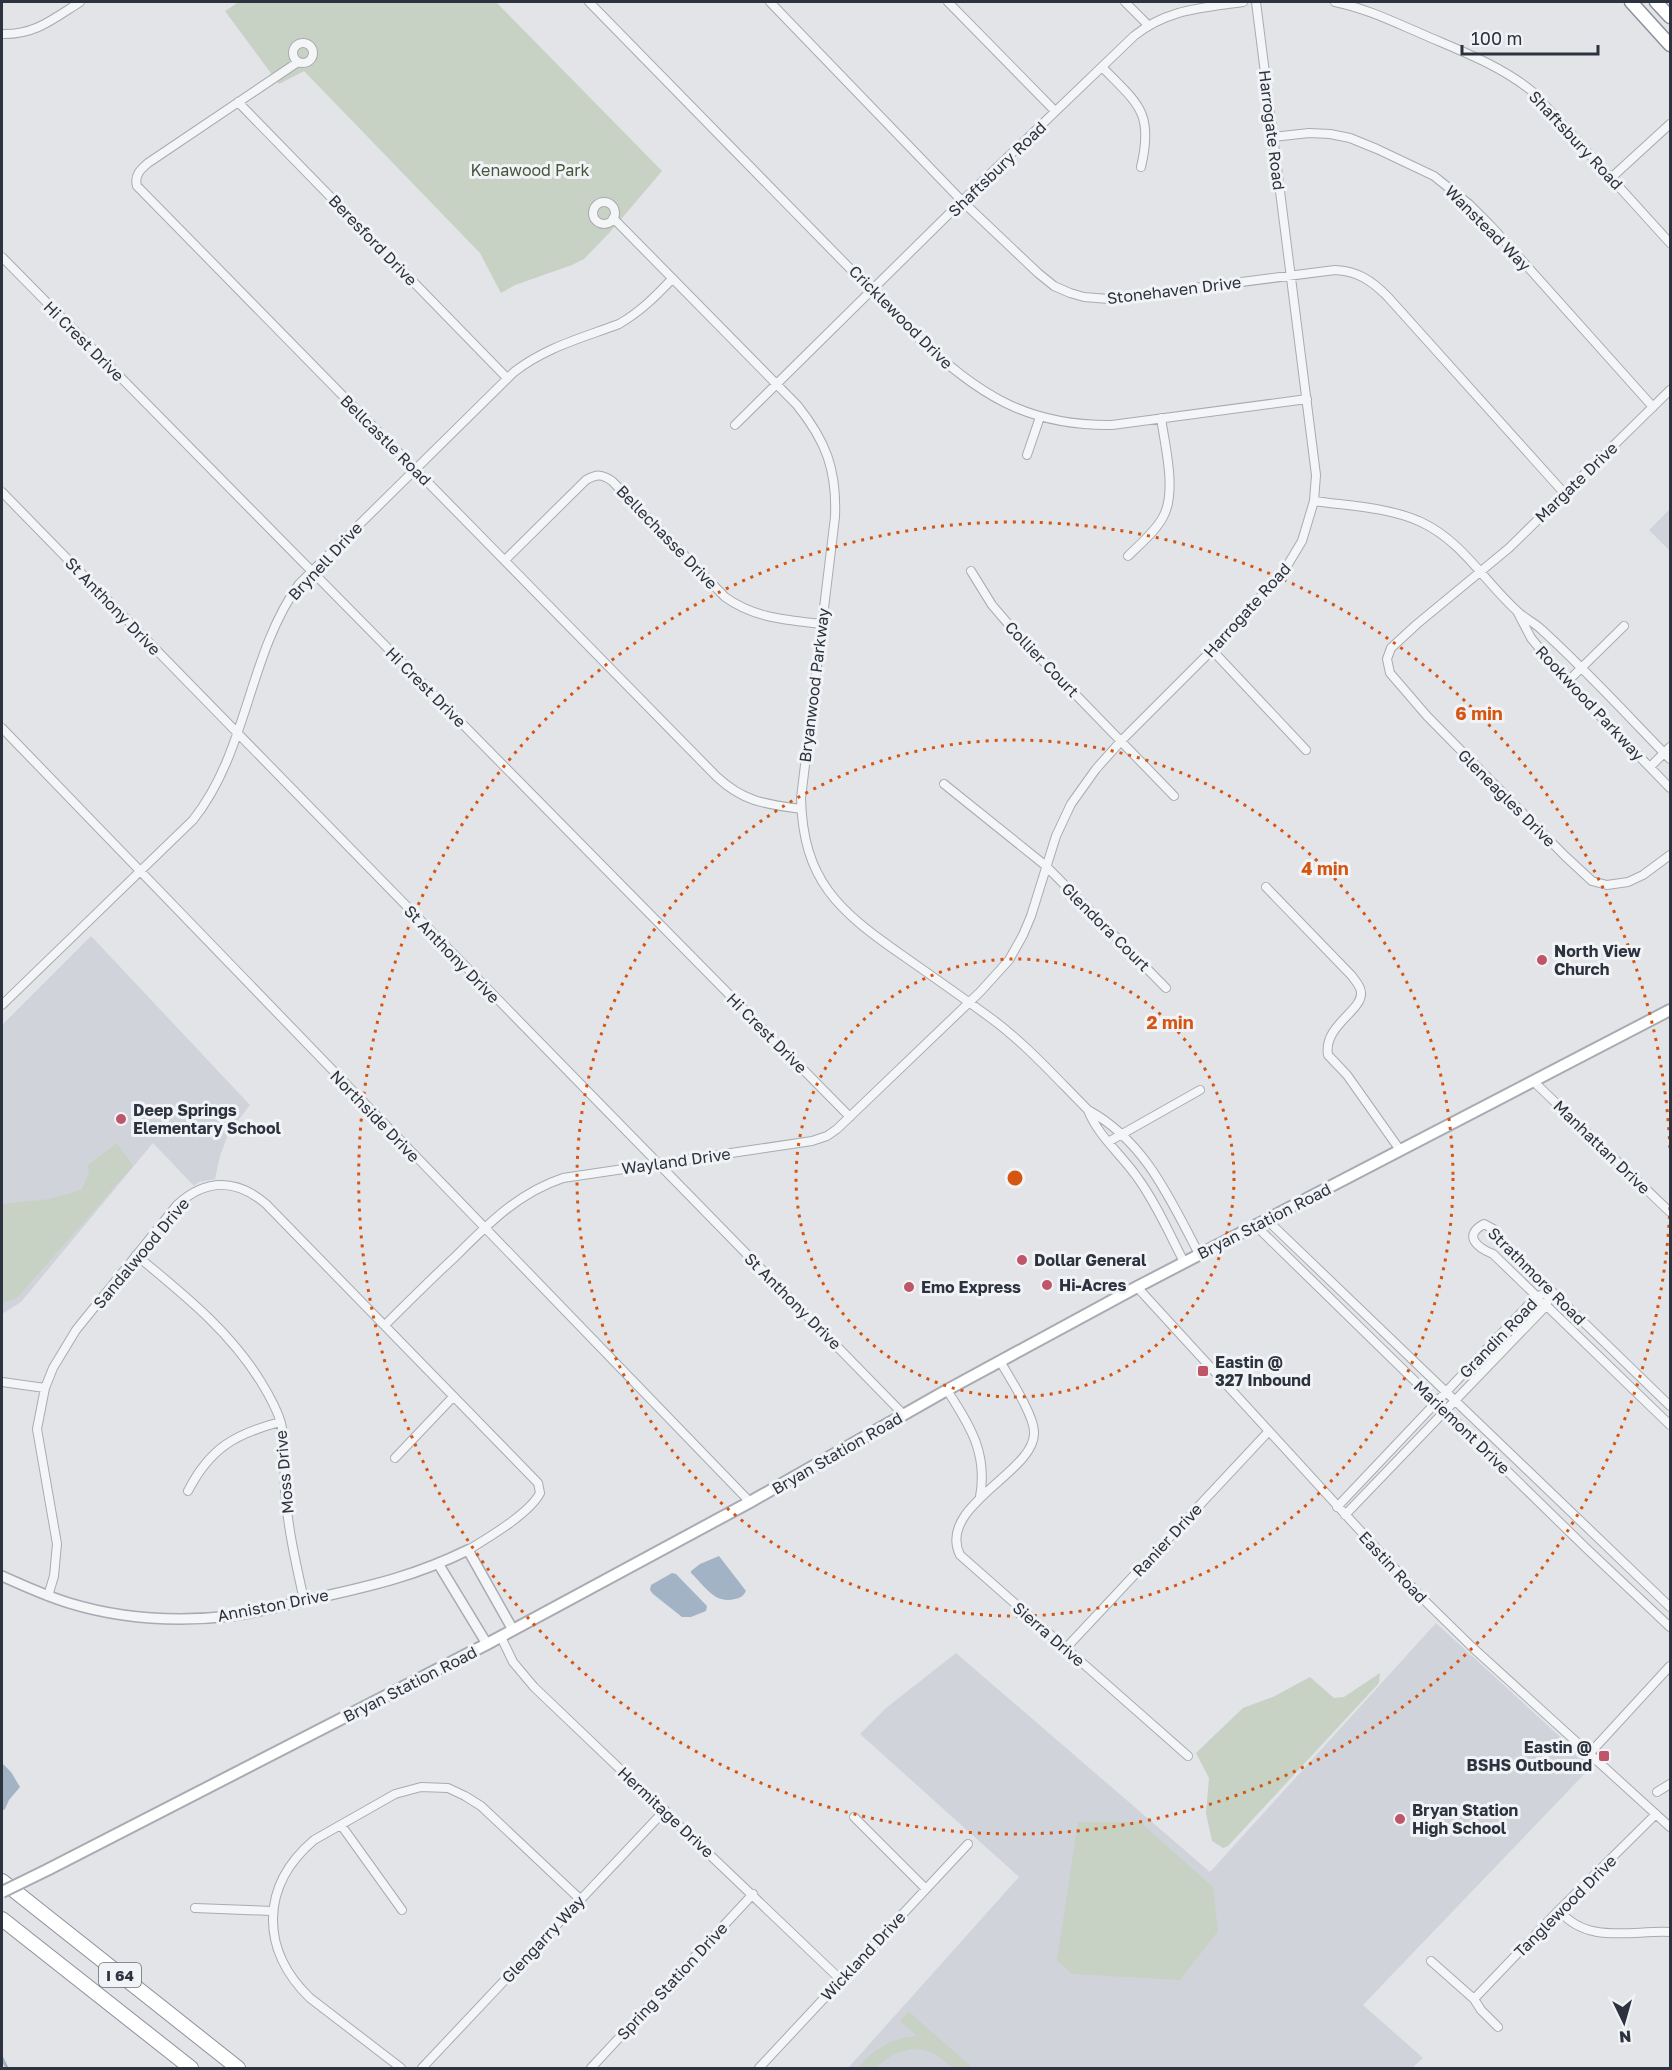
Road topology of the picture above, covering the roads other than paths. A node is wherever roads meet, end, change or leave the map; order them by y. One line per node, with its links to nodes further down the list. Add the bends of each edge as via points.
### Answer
1 (80, 2): 13 (street, via 39,28)
2 (589, 2): 29 (street, Cricklewood Drive)
3 (770, 2): 23 (street, Stonehaven Drive)
4 (948, 2): 18 (street)
5 (1125, 2): 12 (street)
6 (1243, 2): 12 (street, Shaftsbury Road, via 1178,12)
7 (1256, 2): 20 (street, Harrogate Road)
8 (1335, 2): 22 (street, Shaftsbury Road, via 1380,16 1505,71 1533,92)
9 (1631, 2): 14 (highway)
10 (1656, 2): 11 (highway)
11 (1671, 17)
12 (1148, 25): 16 (street, Shaftsbury Road)
13 (2, 33)
14 (1671, 45)
15 (298, 62): 17 (street, Bellcastle Road)
16 (1102, 66): 18 (street, Shaftsbury Road); 21 (street, via 1144,118 1147,132)
17 (238, 102): 30 (street, Beresford Drive); 39 (street, Bellcastle Road, via 148,163 137,175 137,186)
18 (1055, 111): 23 (street, Shaftsbury Road)
19 (1671, 124): 22 (street)
20 (1273, 137): 27 (street, Harrogate Road); 34 (street, Wanstead Way, via 1309,133 1350,138 1434,176 1491,226)
21 (1141, 167)
22 (1611, 178): 25 (street, Shaftsbury Road)
23 (963, 201): 27 (street, Stonehaven Drive, via 1054,286 1084,297 1109,299); 29 (street, Shaftsbury Road)
24 (613, 218): 28 (street, Bryanwood Parkway)
25 (1671, 243)
26 (3, 262): 45 (street, Hi Crest Drive)
27 (1291, 275): 33 (street, Harrogate Road); 41 (street, Stonehaven Drive, via 1347,270 1373,282)
28 (672, 279): 30 (street, Brynell Drive, via 630,318 546,351); 31 (street, Bryanwood Parkway)
29 (873, 291): 31 (street, Shaftsbury Road); 35 (street, Cricklewood Drive, via 963,378 999,401)
30 (507, 378): 39 (street, Brynell Drive)
31 (777, 385): 37 (street, Shaftsbury Road); 49 (street, Bryanwood Parkway, via 812,424 834,478 835,517)
32 (1671, 390): 34 (street, Margate Drive)
33 (1307, 399): 36 (street, Cricklewood Drive); 42 (street, Harrogate Road, via 1316,475)
34 (1653, 407): 41 (street, Margate Drive)
35 (1040, 417): 36 (street, Cricklewood Drive, via 1086,425); 38 (street)
36 (1161, 418): 43 (street, via 1170,494 1168,507)
37 (735, 425)
38 (1027, 455)
39 (415, 470): 44 (street, Bellcastle Road); 45 (street, Brynell Drive)
40 (2, 492): 55 (street, St Anthony Drive)
41 (1565, 494): 47 (street, Margate Drive)
42 (1314, 501): 47 (street, Rookwood Parkway, via 1406,516 1437,531); 51 (street, Harrogate Road, via 1302,541 1284,571)
43 (1128, 556)
44 (505, 560): 49 (street, Bellechasse Drive, via 586,480 602,476 733,603 772,618); 63 (street, Bellcastle Road, via 731,790 764,804)
45 (312, 571): 55 (street, Brynell Drive, via 289,598 274,626); 75 (street, Hi Crest Drive)
46 (970, 571): 56 (street, Collier Court, via 1003,618)
47 (1480, 571): 48 (street, Rookwood Parkway); 64 (street, Gleneagles Drive, via 1391,648 1387,659 1390,673 1592,881 1607,885 1628,882)
48 (1518, 612): 52 (street, Rookwood Parkway); 53 (street, Rookwood Parkway, via 1531,638)
49 (821, 624): 63 (street, Bryanwood Parkway)
50 (1624, 626): 52 (street)
51 (1212, 650): 56 (street, Harrogate Road); 57 (street)
52 (1582, 668): 53 (street); 58 (street, Rookwood Parkway)
53 (1567, 682): 59 (street, Rookwood Parkway)
54 (2, 728): 66 (street, Northside Drive)
55 (236, 733): 66 (street, Brynell Drive, via 224,770 203,807); 79 (street, St Anthony Drive)
56 (1121, 741): 62 (street, Collier Court); 65 (street, Harrogate Road, via 1071,804)
57 (1306, 750)
58 (1668, 753): 59 (street)
59 (1650, 767): 61 (street, Rookwood Parkway)
60 (944, 784): 65 (street, Glendora Court)
61 (1671, 788)
62 (1174, 796)
63 (801, 809): 69 (street, Bryanwood Parkway, via 810,857 832,897 862,927)
64 (1671, 855)
65 (1046, 866): 68 (street, Glendora Court); 69 (street, Harrogate Road, via 1016,949)
66 (140, 871): 70 (street, Brynell Drive); 83 (street, Northside Drive)
67 (1266, 887): 78 (street, via 1360,989 1357,1004 1331,1035 1328,1055 1347,1075)
68 (1166, 988)
69 (969, 1002): 74 (street, Bryanwood Parkway, via 1010,1033); 75 (street, Wayland Drive)
70 (2, 1005)
71 (1671, 1010): 72 (main road, Bryan Station Road)
72 (1533, 1081): 78 (main road, Bryan Station Road); 80 (street, Manhattan Drive)
73 (1200, 1090): 76 (street)
74 (1088, 1110): 76 (street, Bryanwood Parkway); 77 (street, Bryanwood Parkway)
75 (849, 1117): 79 (street, Wayland Drive, via 827,1136 812,1141)
76 (1123, 1134): 77 (street); 84 (street, Bryanwood Parkway, via 1167,1191)
77 (1108, 1142): 86 (street, Bryanwood Parkway, via 1152,1200)
78 (1400, 1150): 81 (main road, Bryan Station Road)
79 (657, 1165): 83 (street, Wayland Drive, via 548,1183 523,1196); 102 (street, St Anthony Drive)
80 (1671, 1212)
81 (1266, 1219): 82 (main road, Bryan Station Road); 96 (street, Mariemont Drive)
82 (1255, 1225): 84 (main road, Bryan Station Road); 99 (street, Mariemont Drive)
83 (483, 1228): 91 (street, Wayland Drive); 110 (street, Northside Drive)
84 (1199, 1254): 86 (main road, Bryan Station Road)
85 (136, 1255): 91 (street, Sandalwood Drive, via 185,1197 206,1187 234,1186 266,1204); 94 (street, Sandalwood Drive, via 67,1343); 103 (street, Moss Drive, via 228,1337 266,1389)
86 (1184, 1262): 87 (main road, Bryan Station Road)
87 (1137, 1287): 92 (main road, Bryan Station Road); 105 (street, Eastin Road)
88 (1551, 1291): 89 (street, Grandin Road); 89 (street, Strathmore Road, via 1502,1243 1495,1230 1484,1224 1477,1228 1474,1241 1479,1247 1493,1254); 90 (street, Grandin Road); 100 (street, Strathmore Road)
89 (1536, 1297): 90 (street, Strathmore Road); 96 (street, Grandin Road)
90 (1546, 1306): 98 (street, Grandin Road); 104 (street, Strathmore Road)
91 (385, 1325): 97 (street, Sandalwood Drive)
92 (1000, 1361): 95 (main road, Bryan Station Road); 109 (street, Sierra Drive, via 1031,1419 1034,1436 1029,1450)
93 (2, 1382): 94 (street)
94 (45, 1388): 118 (street, Sandalwood Drive, via 37,1429 57,1544)
95 (948, 1390): 102 (main road, Bryan Station Road); 109 (street, via 981,1455)
96 (1446, 1392): 98 (street, Mariemont Drive); 99 (street, Grandin Road)
97 (453, 1397): 106 (street); 108 (street, Sandalwood Drive, via 538,1483)
98 (1456, 1401): 101 (street, Grandin Road); 113 (street, Mariemont Drive)
99 (1436, 1402): 101 (street, Mariemont Drive); 111 (street, Grandin Road)
100 (1671, 1406)
101 (1446, 1412): 112 (street, Grandin Road); 114 (street, Mariemont Drive)
102 (904, 1415): 110 (main road, Bryan Station Road)
103 (280, 1422): 107 (street, via 237,1436 221,1446 201,1467); 119 (street, Moss Drive, via 289,1525)
104 (1671, 1425)
105 (1269, 1431): 111 (street, Eastin Road); 125 (street, Ranier Drive)
106 (394, 1458)
107 (188, 1491)
108 (540, 1492): 115 (street, Anniston Drive, via 531,1505)
109 (980, 1498): 125 (street, Sierra Drive, via 955,1534 960,1555)
110 (750, 1502): 122 (main road, Bryan Station Road)
111 (1337, 1507): 112 (street, Eastin Road)
112 (1345, 1515): 127 (street, Eastin Road, via 1472,1647)
113 (1597, 1537): 114 (street); 120 (street, Mariemont Drive)
114 (1586, 1548): 121 (street, Mariemont Drive)
115 (468, 1550): 116 (street, Anniston Drive); 122 (street)
116 (439, 1565): 119 (street, Anniston Drive, via 381,1584); 124 (street)
117 (2, 1576): 118 (street, Anniston Drive)
118 (48, 1596): 119 (street, Anniston Drive, via 99,1611 170,1619 231,1616)
119 (304, 1600)
120 (1671, 1607)
121 (1671, 1627)
122 (513, 1630): 123 (main road, Bryan Station Road)
123 (501, 1637): 124 (main road, Bryan Station Road); 131 (street, Hermitage Drive, via 527,1679)
124 (487, 1644): 139 (main road, Bryan Station Road, bridge)
125 (1066, 1648): 128 (street, Sierra Drive)
126 (1671, 1666): 127 (street)
127 (1590, 1753): 132 (street, Eastin Road)
128 (1188, 1756)
129 (1671, 1784): 130 (street)
130 (1657, 1792)
131 (664, 1810): 140 (street, Hermitage Drive); 141 (street, Glengarry Way)
132 (1656, 1814): 135 (street, Eastin Road); 144 (street, Tanglewood Drive)
133 (854, 1817): 138 (street)
134 (341, 1826): 141 (street, via 395,1794 430,1786 448,1788 481,1806); 143 (street); 145 (street, via 314,1840 294,1860)
135 (1671, 1827)
136 (968, 1844): 138 (street, Wickland Drive)
137 (2, 1881): 153 (highway, I 64)
138 (926, 1888): 149 (street, Wickland Drive)
139 (2, 1892)
140 (753, 1894): 149 (street, Hermitage Drive); 156 (street, Spring Station Drive)
141 (580, 1900): 155 (street, Glengarry Way)
142 (195, 1908): 145 (street)
143 (402, 1910)
144 (1559, 1910): 147 (street, via 1575,1926 1593,1931); 150 (street, Tanglewood Drive)
145 (272, 1911): 154 (street, via 277,1949 299,1988)
146 (2, 1919): 152 (highway, I 64)
147 (1671, 1932)
148 (1431, 1961): 150 (street)
149 (841, 1980): 157 (street, Wickland Drive)
150 (1474, 1998): 151 (street)
151 (1498, 2027)
152 (191, 2068)
153 (238, 2068)
154 (401, 2068)
155 (422, 2068)
156 (591, 2068)
157 (759, 2068)

